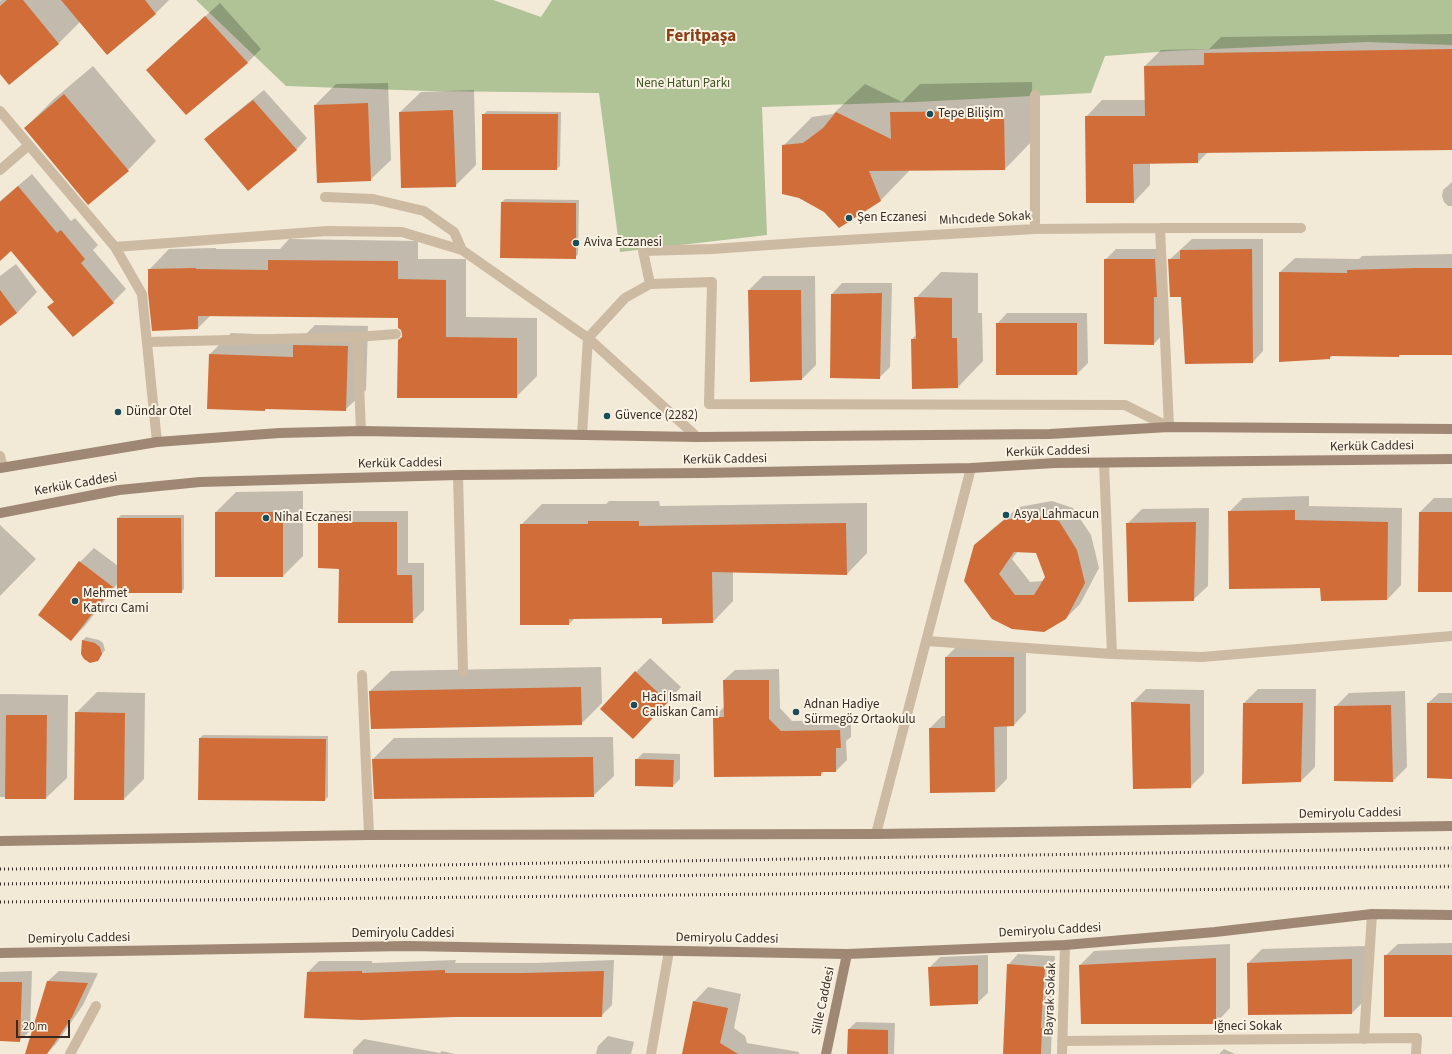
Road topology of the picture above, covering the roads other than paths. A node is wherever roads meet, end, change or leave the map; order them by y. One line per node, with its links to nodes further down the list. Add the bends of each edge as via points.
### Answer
1 (1035, 95): 8 (street)
2 (0, 111): 3 (street)
3 (29, 145): 4 (street); 9 (street)
4 (0, 170)
5 (325, 197): 10 (street, via 373,199 424,211 454,232)
6 (1160, 228): 7 (street, Mıhcıdede Sokak); 8 (street, Mıhcıdede Sokak); 16 (street)
7 (1301, 228)
8 (1035, 229): 11 (street, Mıhcıdede Sokak, via 643,252)
9 (115, 247): 10 (street, via 327,231 402,232); 15 (street, via 142,294)
10 (462, 250): 14 (street)
11 (650, 284): 14 (street, via 625,298); 16 (street, via 712,282 709,404 1125,405)
12 (396, 334): 13 (street)
13 (357, 337): 15 (street); 18 (street)
14 (588, 338): 19 (street); 20 (street)
15 (147, 342): 21 (street)
16 (1170, 427): 17 (street, Kerkük Caddesi); 20 (street, Kerkük Caddesi, via 1050,434)
17 (1452, 429)
18 (360, 431): 19 (street, Kerkük Caddesi); 21 (street, Kerkük Caddesi, via 279,433)
19 (582, 435): 20 (street, Kerkük Caddesi)
20 (697, 437)
21 (158, 442): 25 (street, Kerkük Caddesi)
22 (0, 456): 25 (street)
23 (1452, 459): 24 (street, Kerkük Caddesi)
24 (1104, 463): 26 (street, Kerkük Caddesi); 31 (street)
25 (1, 468)
26 (971, 468): 27 (street, Kerkük Caddesi); 30 (street)
27 (458, 475): 28 (street, Kerkük Caddesi, via 200,482 119,490); 32 (street)
28 (0, 513)
29 (1452, 636): 31 (street, via 1202,657)
30 (927, 641): 31 (street); 35 (street)
31 (1112, 654)
32 (463, 672)
33 (362, 675): 36 (street)
34 (1452, 826): 35 (street, Demiryolu Caddesi)
35 (876, 834): 36 (street, Demiryolu Caddesi)
36 (369, 835): 37 (street, Demiryolu Caddesi)
37 (0, 841)
38 (1372, 914): 39 (street, Demiryolu Caddesi); 40 (street, Demiryolu Caddesi, via 1215,932); 45 (street)
39 (1452, 915)
40 (1065, 945): 43 (street, Demiryolu Caddesi); 46 (street, Bayrak Sokak)
41 (669, 951): 42 (street, Demiryolu Caddesi, via 407,946); 43 (street, Demiryolu Caddesi); 48 (street)
42 (0, 953)
43 (847, 954): 49 (street, Sille Caddesi)
44 (96, 1006): 47 (street)
45 (1364, 1039): 46 (street, Iğneci Sokak); 51 (street, Iğneci Sokak, via 1417,1038)
46 (1062, 1041): 50 (street, Bayrak Sokak)
47 (70, 1054)
48 (651, 1054)
49 (826, 1054)
50 (1062, 1054)
51 (1416, 1054)

